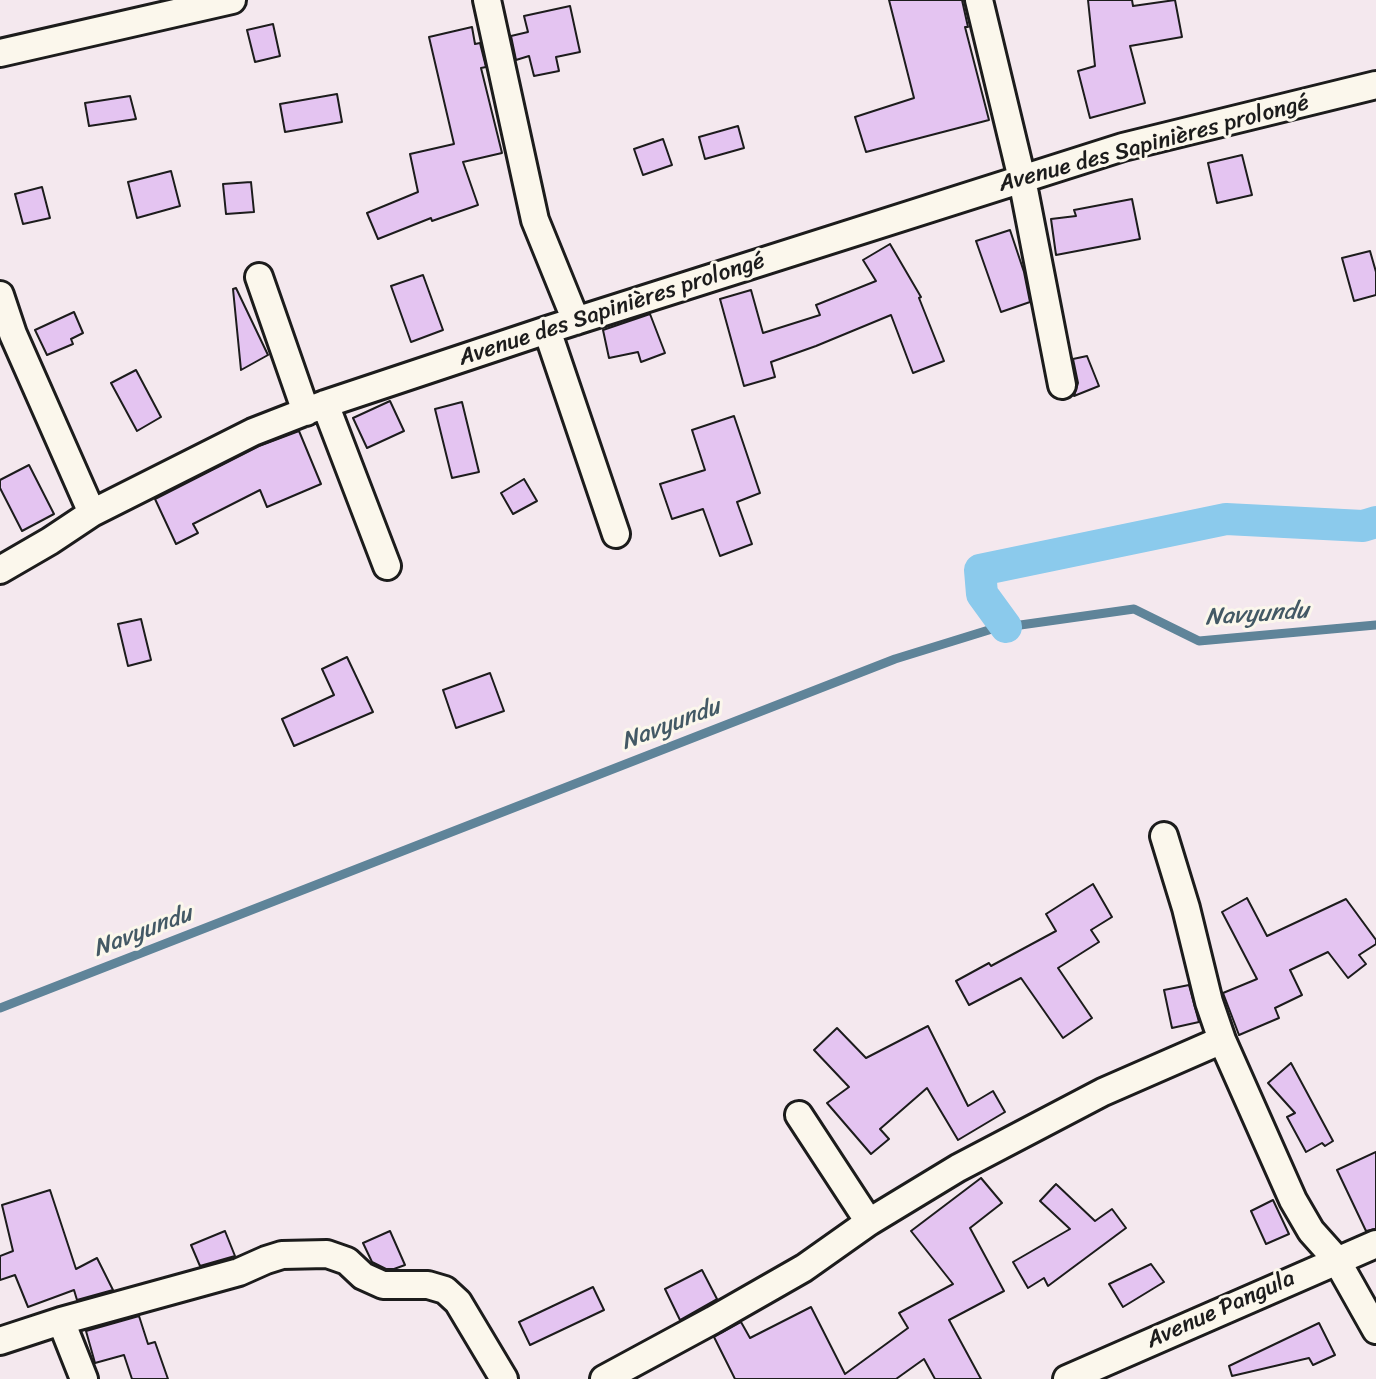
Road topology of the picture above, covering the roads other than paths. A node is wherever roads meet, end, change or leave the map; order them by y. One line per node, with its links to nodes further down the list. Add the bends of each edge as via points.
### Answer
1 (232, 0): 4 (street)
2 (487, 0): 9 (street, via 535,219)
3 (979, 0): 6 (street)
4 (0, 54)
5 (1376, 85): 6 (street, Avenue des Sapinières prolongé, via 1123,147)
6 (1022, 179): 9 (street, Avenue des Sapinières prolongé); 12 (street)
7 (260, 277): 13 (street)
8 (0, 295): 11 (street)
9 (576, 321): 10 (street, Avenue des Sapinières prolongé)
10 (547, 330): 13 (street, Avenue des Sapinières prolongé); 15 (street)
11 (6, 337): 14 (street)
12 (1062, 385)
13 (316, 408): 14 (street, Avenue des Sapinières prolongé, via 253,432); 16 (street)
14 (92, 513): 17 (street, Avenue des Sapinières prolongé)
15 (616, 534)
16 (387, 566)
17 (0, 569)
18 (1164, 836): 19 (street)
19 (1222, 1040): 21 (street, via 1103,1092 958,1168); 23 (street, via 1293,1200 1311,1231)
20 (799, 1115): 21 (street)
21 (869, 1222): 29 (street, via 804,1268)
22 (1376, 1244): 23 (street, Avenue Pangula)
23 (1336, 1259): 25 (street); 30 (street, Avenue Pangula)
24 (61, 1321): 26 (street); 27 (street); 28 (street, via 239,1272 282,1255 327,1254 347,1261 363,1276 383,1285 428,1285 445,1290 458,1302)
25 (1376, 1329)
26 (0, 1342)
27 (84, 1379)
28 (504, 1379)
29 (604, 1379)
30 (1067, 1379)

